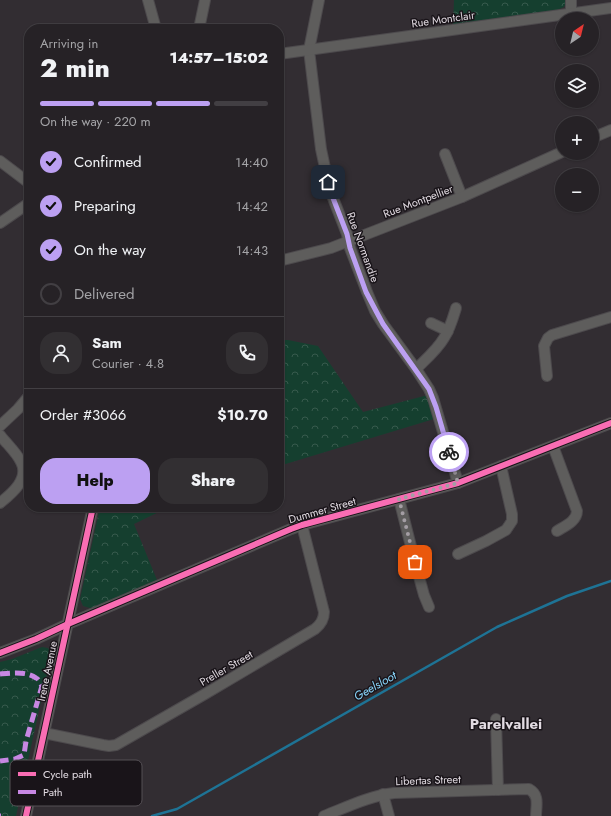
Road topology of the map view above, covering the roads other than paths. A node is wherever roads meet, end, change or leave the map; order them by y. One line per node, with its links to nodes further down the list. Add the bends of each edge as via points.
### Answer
1 (148, 0): 9 (street)
2 (205, 0): 10 (street)
3 (319, 0): 11 (street, Rue Normandie)
4 (571, 0): 6 (street)
5 (611, 8): 7 (street, Rue Montclair)
6 (571, 12)
7 (579, 12)
8 (555, 15): 11 (street, Rue Montclair)
9 (155, 24)
10 (200, 24)
11 (309, 50): 12 (street, Rue Montclair); 22 (street, Rue Normandie, via 321,149 333,198)
12 (284, 53)
13 (611, 130): 14 (street)
14 (599, 135)
15 (444, 154): 19 (street)
16 (555, 155): 19 (street, Rue Montpellier)
17 (0, 161): 18 (street)
18 (24, 179)
19 (462, 196): 22 (street, Rue Montpellier)
20 (24, 206): 21 (street)
21 (0, 223)
22 (348, 241): 23 (street, Rue Montpellier); 28 (street, Rue Normandie, via 366,292 376,311)
23 (284, 260)
24 (456, 308): 27 (street)
25 (611, 317): 29 (street, via 548,338 544,346)
26 (431, 323): 27 (street)
27 (448, 331): 28 (street, via 439,346)
28 (416, 369): 36 (street, Rue Normandie, via 433,398)
29 (547, 376)
30 (24, 402): 32 (street)
31 (611, 423): 34 (street, Dummer Street)
32 (0, 426)
33 (0, 435): 38 (street, via 21,462 24,475 15,489)
34 (553, 446): 35 (street, Dummer Street); 41 (street, via 577,511 575,519)
35 (501, 466): 36 (street, Dummer Street); 42 (street, via 512,521 506,530)
36 (458, 483): 37 (street, Dummer Street)
37 (399, 499): 40 (street, Dummer Street); 43 (street)
38 (0, 503)
39 (92, 512): 44 (street, Irene Avenue)
40 (302, 525): 44 (street, Dummer Street); 47 (street, Preller Street, via 324,612 322,622 314,629 116,745 103,745)
41 (557, 531)
42 (458, 554)
43 (429, 607)
44 (68, 624): 45 (street, Dummer Street); 47 (street, Irene Avenue)
45 (0, 653)
46 (496, 719): 49 (street)
47 (44, 733): 48 (street, Irene Avenue)
48 (38, 760)
49 (498, 790): 50 (street, Libertas Street); 55 (street, Libertas Street, via 529,789 537,800)
50 (383, 794): 53 (street, Libertas Street); 54 (street)
51 (28, 806): 52 (street, Irene Avenue)
52 (26, 816)
53 (324, 816)
54 (389, 816)
55 (536, 816)

